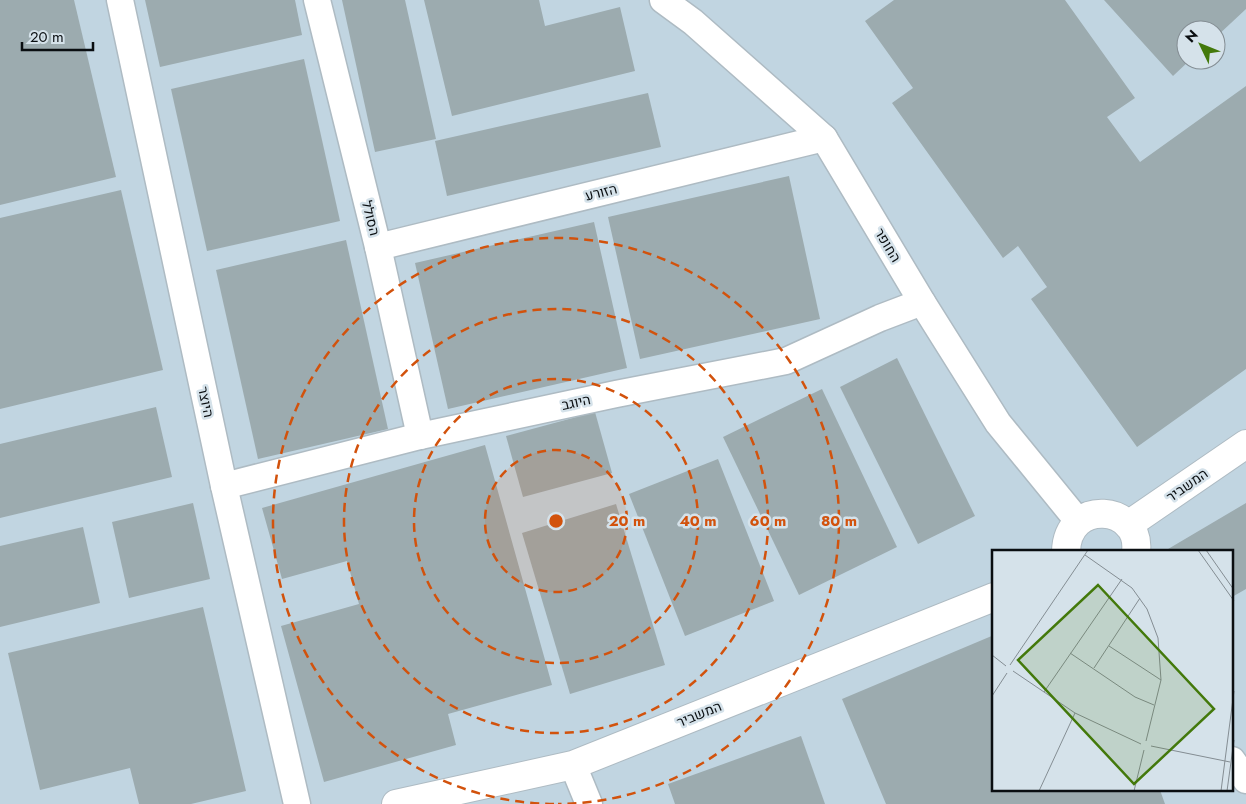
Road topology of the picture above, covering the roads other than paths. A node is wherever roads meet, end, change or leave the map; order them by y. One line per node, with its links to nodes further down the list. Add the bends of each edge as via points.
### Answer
1 (120, 0): 9 (street, היוצר)
2 (317, 0): 5 (street, הסולל)
3 (663, 0): 4 (street, החופר, via 693,22)
4 (824, 138): 5 (street, הזורע); 6 (street, החופר)
5 (378, 247): 7 (street, הסולל)
6 (922, 302): 7 (street, היוגב, via 786,361); 10 (street, החופר, via 998,423)
7 (420, 436): 9 (street, היוגב)
8 (1246, 444): 11 (street, המשביר)
9 (224, 486): 18 (street, היוצר)
10 (1078, 521): 11 (street, via 1099,513 1120,518); 12 (street, via 1066,542)
11 (1128, 525): 13 (street, via 1134,535)
12 (1066, 550)
13 (1136, 550)
14 (992, 598): 16 (street, המשביר)
15 (1234, 763): 17 (street)
16 (573, 765): 19 (street, המשביר); 20 (street)
17 (1246, 780)
18 (297, 804)
19 (396, 804)
20 (589, 804)

